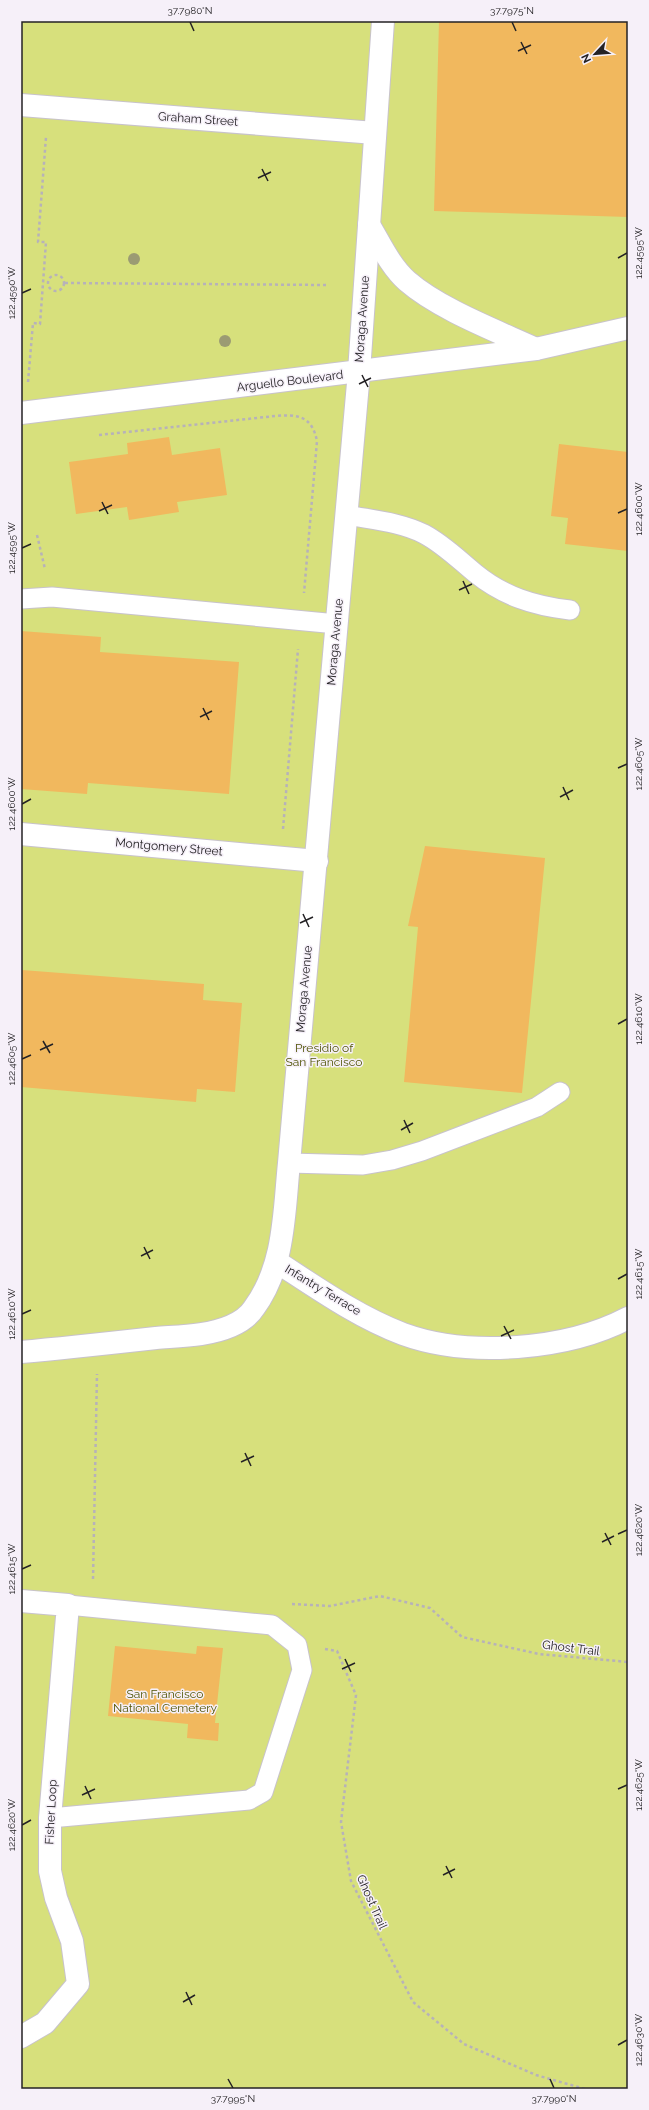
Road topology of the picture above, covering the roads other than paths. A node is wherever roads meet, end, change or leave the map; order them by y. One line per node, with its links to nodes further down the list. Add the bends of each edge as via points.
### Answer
1 (383, 21): 3 (street, Moraga Avenue)
2 (21, 105): 3 (street, Graham Street)
3 (375, 133): 4 (street, Moraga Avenue)
4 (369, 225): 6 (street, via 396,269 407,281 445,306); 7 (street, Moraga Avenue)
5 (628, 328): 6 (street, Arguello Boulevard)
6 (536, 349): 7 (street, Arguello Boulevard)
7 (359, 372): 8 (street, Arguello Boulevard); 9 (street, Moraga Avenue)
8 (23, 412)
9 (347, 515): 11 (lane, via 406,525 444,546 475,574 512,597 533,604); 12 (street, Moraga Avenue)
10 (21, 599): 12 (lane, via 52,597)
11 (570, 610)
12 (337, 624): 14 (street, Moraga Avenue)
13 (21, 834): 14 (street, Montgomery Street)
14 (317, 861): 16 (street, Moraga Avenue)
15 (560, 1092): 16 (lane, via 536,1107 392,1160 363,1165)
16 (289, 1163): 17 (street, Moraga Avenue)
17 (277, 1262): 18 (street, Infantry Terrace, via 371,1318 404,1334 442,1343 500,1347 546,1344 591,1334); 19 (street, Infantry Terrace, via 264,1294 254,1309 244,1319 231,1326 198,1334)
18 (628, 1318)
19 (21, 1352)
20 (21, 1601): 21 (street)
21 (68, 1605): 22 (street, Fisher Loop); 22 (lane, via 272,1625 297,1645 302,1670 263,1792 249,1800)
22 (50, 1818): 23 (street, Fisher Loop, via 50,1871 56,1898 72,1941 78,1984 45,2023)
23 (21, 2037)

